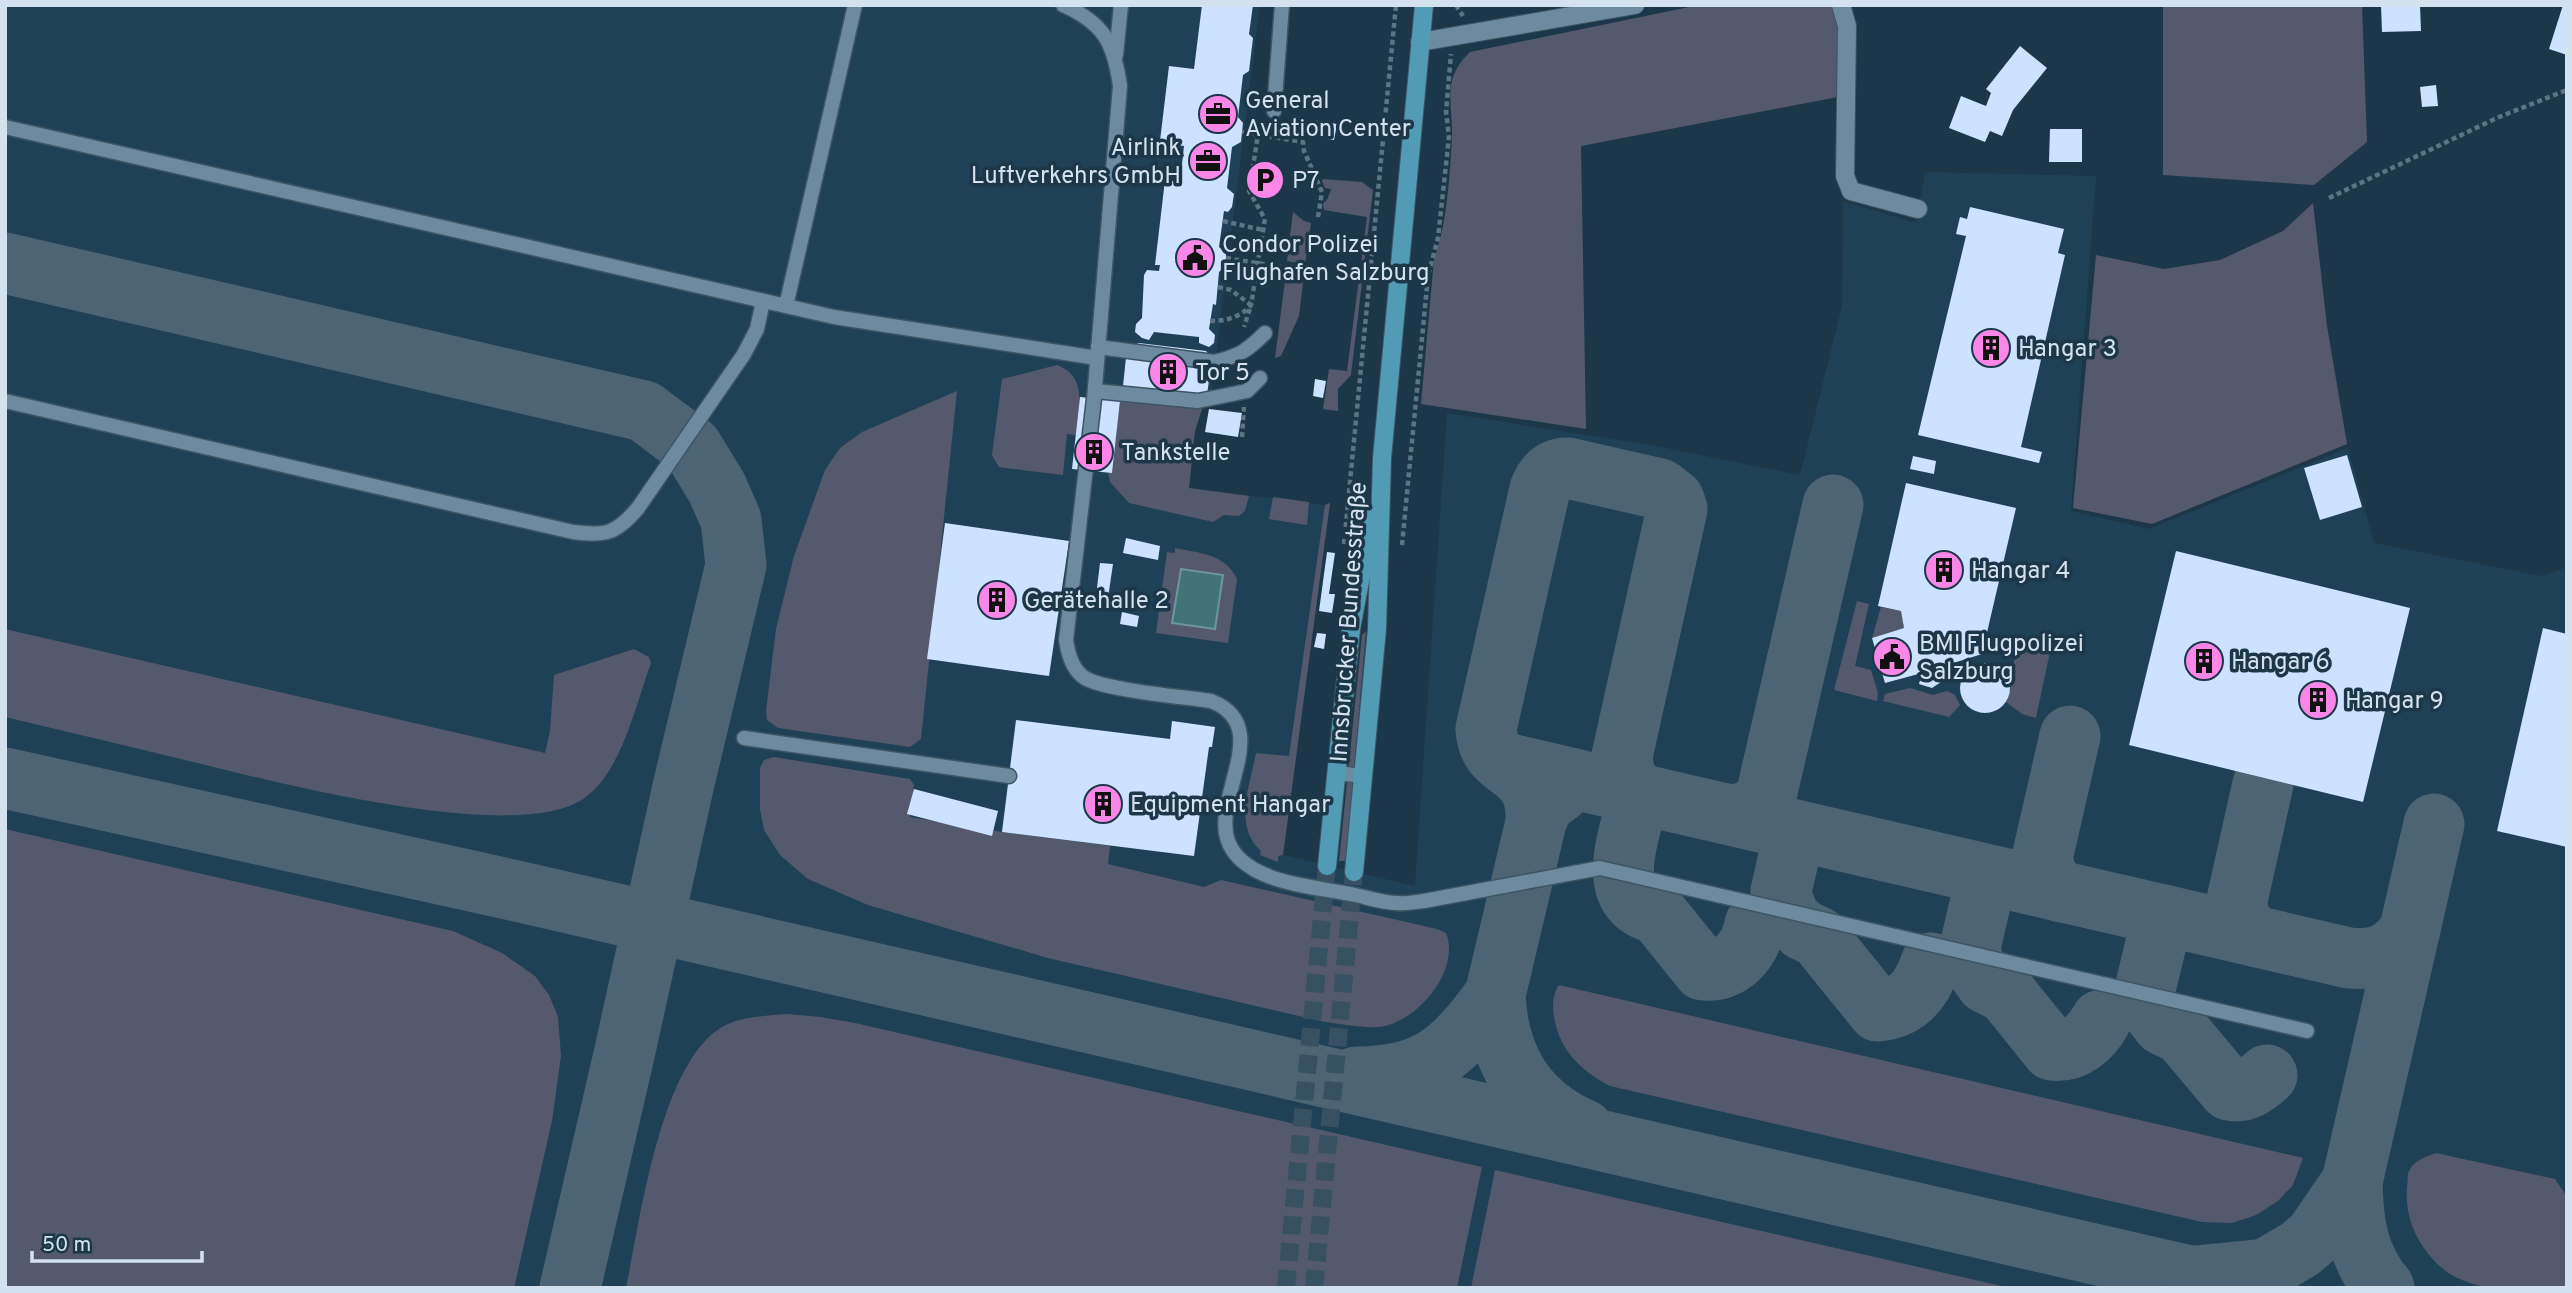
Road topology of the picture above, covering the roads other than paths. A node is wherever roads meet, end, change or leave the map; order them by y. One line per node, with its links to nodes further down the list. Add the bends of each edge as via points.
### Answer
1 (855, 5): 14 (lane)
2 (1063, 5): 9 (lane, via 1082,13 1102,32)
3 (1121, 5): 9 (lane)
4 (1282, 5): 10 (lane)
5 (1634, 5): 8 (street)
6 (1841, 5): 12 (street, via 1847,26 1845,176 1851,191)
7 (1423, 6): 8 (main road, Innsbrucker Bundesstraße)
8 (1420, 42): 20 (main road, Innsbrucker Bundesstraße)
9 (1116, 55): 16 (lane, via 1120,86)
10 (1274, 111)
11 (5, 127): 13 (lane)
12 (1918, 209)
13 (763, 301): 14 (lane); 19 (lane, via 757,329 744,354 638,508 626,523 599,535)
14 (786, 306): 16 (lane, via 834,317)
15 (1265, 333): 16 (lane, via 1247,351 1214,362)
16 (1098, 353): 18 (lane)
17 (1260, 378): 18 (lane, via 1247,391 1198,401)
18 (1095, 391): 27 (lane, via 1068,654 1086,678 1211,701 1232,713 1241,734 1226,818 1227,840 1239,860 1258,872 1396,903 1600,868)
19 (5, 401)
20 (1382, 458): 22 (main road, Innsbrucker Bundesstraße, via 1351,629); 24 (main road, Innsbrucker Bundesstraße, via 1377,629)
21 (744, 738): 23 (lane)
22 (1337, 773): 24 (lane); 25 (main road, Innsbrucker Bundesstraße)
23 (1009, 776)
24 (1363, 776): 26 (main road, Innsbrucker Bundesstraße)
25 (1327, 866)
26 (1354, 872)
27 (2307, 1031)

